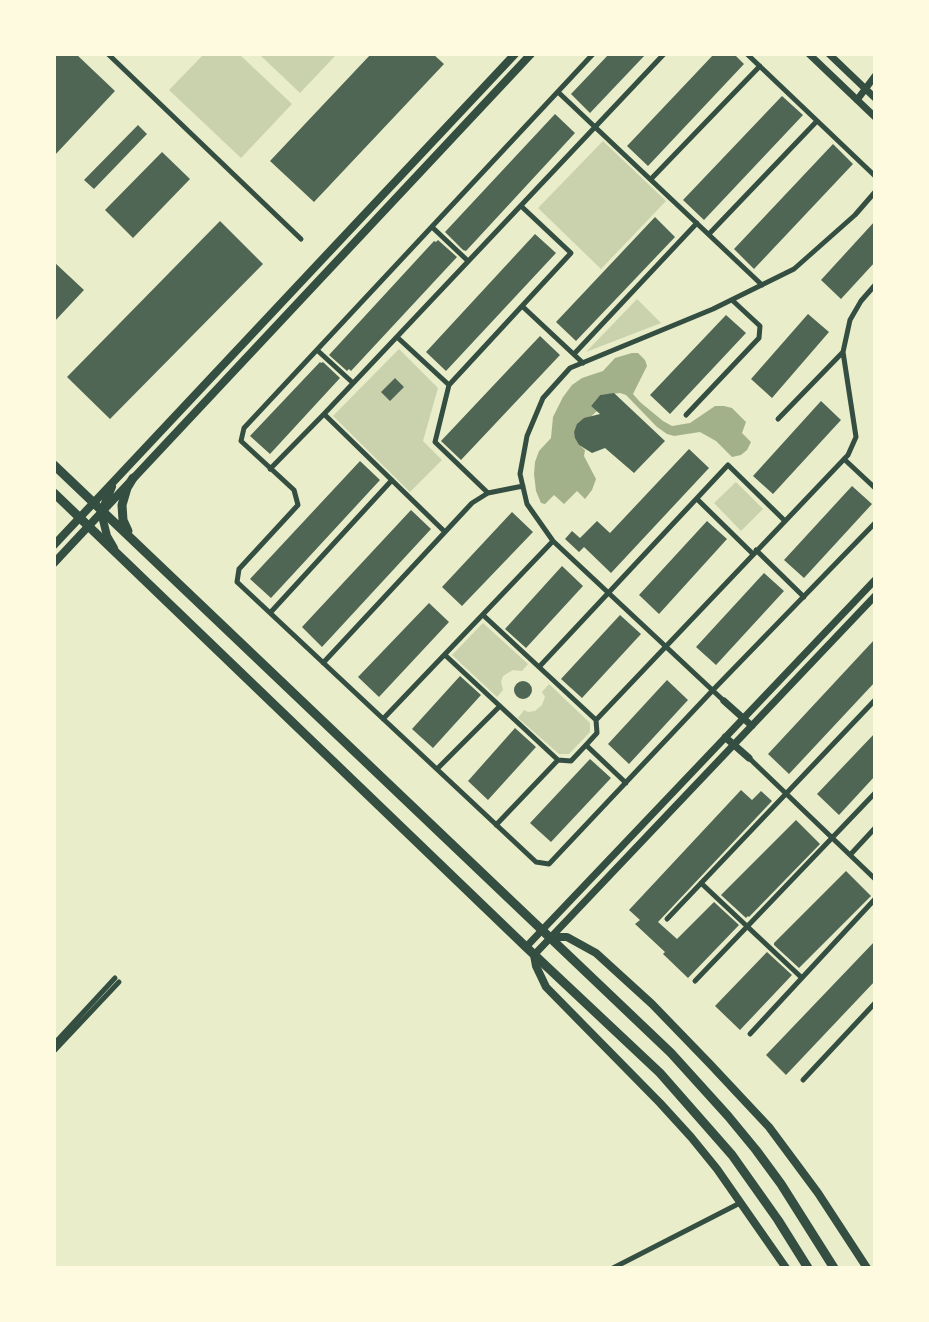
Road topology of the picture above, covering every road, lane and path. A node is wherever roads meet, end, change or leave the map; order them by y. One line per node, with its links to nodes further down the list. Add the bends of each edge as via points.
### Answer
1 (108, 54): 25 (street)
2 (515, 54): 44 (main road)
3 (531, 54): 45 (main road)
4 (593, 54): 12 (street)
5 (664, 54): 17 (street)
6 (747, 54): 9 (street)
7 (809, 54): 14 (street)
8 (829, 54): 11 (street)
9 (760, 66): 16 (street); 19 (street)
10 (875, 76): 11 (street)
11 (866, 89): 13 (street); 14 (street)
12 (558, 92): 17 (street); 23 (street)
13 (875, 98)
14 (857, 100): 15 (street)
15 (875, 117)
16 (817, 121): 18 (street); 24 (street)
17 (596, 127): 19 (street); 21 (street)
18 (875, 176)
19 (651, 179): 22 (street)
20 (875, 192): 27 (street, via 794,269)
21 (520, 206): 26 (street); 30 (street, via 571,253)
22 (698, 223): 24 (street); 34 (street)
23 (432, 227): 26 (street); 32 (street)
24 (709, 234): 27 (street)
25 (301, 239)
26 (468, 261): 31 (street)
27 (762, 285): 29 (street)
28 (875, 285): 33 (street, via 850,320)
29 (732, 300): 35 (street); 39 (street, via 760,326 759,338)
30 (522, 306): 34 (street); 37 (street)
31 (397, 336): 36 (street); 37 (street)
32 (317, 350): 36 (street); 43 (street, via 244,428 242,441)
33 (843, 352): 40 (street); 41 (street, via 856,436)
34 (574, 354): 35 (street)
35 (584, 363): 47 (street, via 570,368 543,398 527,436 520,474)
36 (353, 383): 38 (street)
37 (449, 385): 50 (street, via 435,442)
38 (324, 414): 43 (street); 46 (street)
39 (686, 415)
40 (778, 419)
41 (844, 459): 48 (street); 55 (street)
42 (54, 465): 52 (main road)
43 (270, 468): 69 (street, via 294,490 298,505 239,569 237,582)
44 (124, 470): 52 (main road); 53 (main road)
45 (133, 478): 53 (main road); 59 (main road, via 124,496 122,512)
46 (392, 480): 58 (street); 69 (street)
47 (523, 486): 50 (street); 60 (street, via 527,504)
48 (875, 488)
49 (54, 493): 54 (main road)
50 (488, 493): 58 (street, via 472,503)
51 (697, 499): 55 (street, via 728,465); 62 (street); 66 (street)
52 (94, 502): 53 (main road); 54 (main road)
53 (103, 510): 57 (main road); 59 (main road); 63 (main road, via 107,536)
54 (79, 518): 57 (main road); 61 (main road)
55 (785, 520): 62 (street)
56 (875, 523): 68 (street)
57 (88, 526): 63 (main road); 64 (main road)
58 (445, 532): 73 (street)
59 (132, 538): 101 (main road)
60 (553, 541): 66 (street); 70 (street)
61 (54, 545)
62 (755, 552): 68 (street); 71 (street)
63 (118, 555): 103 (main road)
64 (54, 562)
65 (875, 580): 79 (street)
66 (609, 592): 71 (street); 74 (street)
67 (875, 596): 82 (street)
68 (804, 597): 75 (street)
69 (270, 612): 73 (street)
70 (483, 615): 72 (street); 74 (street)
71 (665, 645): 75 (street); 81 (street)
72 (445, 655): 78 (street); 80 (street)
73 (323, 663): 80 (street)
74 (539, 667): 81 (street)
75 (713, 690): 77 (street); 89 (street)
76 (875, 700): 90 (street)
77 (724, 701): 79 (street)
78 (500, 706): 87 (street); 88 (street)
79 (743, 718): 82 (street); 83 (street)
80 (383, 719): 88 (street)
81 (596, 720): 84 (street, via 597,733)
82 (752, 726): 85 (street)
83 (725, 737): 85 (street); 101 (street)
84 (586, 745): 87 (street, via 571,761); 89 (street)
85 (734, 745): 86 (street); 102 (street)
86 (749, 759): 90 (street)
87 (558, 760): 92 (street)
88 (437, 770): 92 (street)
89 (626, 783): 92 (street, via 549,864 536,862)
90 (785, 793): 94 (street); 97 (street)
91 (875, 793): 94 (street)
92 (496, 825)
93 (875, 828): 95 (street)
94 (832, 838): 95 (street); 100 (street)
95 (850, 855): 96 (street)
96 (875, 879)
97 (701, 883): 99 (street); 100 (street)
98 (875, 899): 105 (street)
99 (667, 919)
100 (747, 926): 105 (street); 106 (street)
101 (542, 929): 102 (main road); 103 (street)
102 (551, 937): 104 (street); 116 (main road, via 671,1053 728,1116 781,1184); 117 (main road, via 567,937 596,953 710,1064 769,1127)
103 (525, 947): 104 (main road)
104 (534, 955): 112 (main road, via 546,987 660,1103 717,1169); 115 (main road, via 660,1073 711,1130 767,1203)
105 (802, 978): 108 (street)
106 (695, 981)
107 (875, 1003): 111 (street)
108 (750, 1034)
109 (54, 1044): 110 (street, via 117,980)
110 (54, 1051)
111 (803, 1080)
112 (740, 1203): 113 (street); 114 (main road)
113 (613, 1268)
114 (786, 1268)
115 (808, 1268)
116 (834, 1268)
117 (867, 1268)

